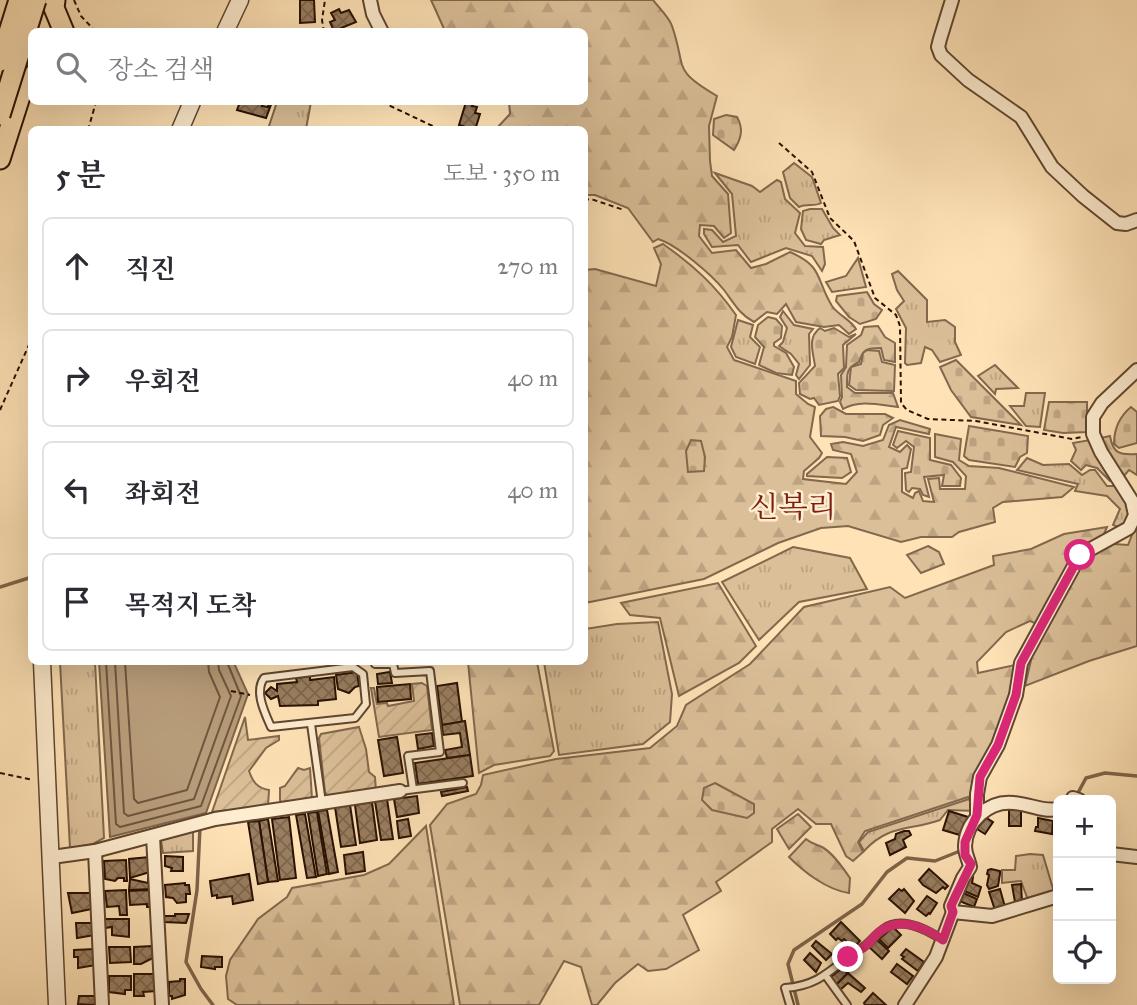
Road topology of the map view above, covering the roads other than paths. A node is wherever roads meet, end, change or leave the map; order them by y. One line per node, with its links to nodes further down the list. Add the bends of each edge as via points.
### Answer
1 (19, 0): 12 (main road, bridge)
2 (36, 0): 15 (main road, bridge)
3 (55, 0): 7 (main road)
4 (240, 0): 8 (street)
5 (370, 0): 9 (street)
6 (952, 0): 18 (street, via 938,47 941,55 1021,117 1052,167 1083,196 1118,223)
7 (62, 28)
8 (227, 28)
9 (380, 28)
10 (0, 29): 11 (street)
11 (28, 38)
12 (0, 61)
13 (28, 81): 17 (main road)
14 (190, 105): 16 (street)
15 (0, 115)
16 (182, 126)
17 (0, 159)
18 (1137, 220)
19 (1137, 370): 29 (street, via 1101,403 1093,417 1093,434 1132,501 1135,515 1129,528 1080,555 1021,663 1016,695 998,745 980,777)
20 (43, 665): 33 (street)
21 (374, 665): 23 (lane)
22 (393, 665): 26 (lane, via 395,673 430,671 440,752 408,757)
23 (363, 674): 24 (lane, via 366,704 355,718); 24 (lane, via 353,667 264,678 260,684 262,707 271,727)
24 (311, 724): 27 (lane)
25 (463, 783): 26 (lane)
26 (407, 790): 27 (street)
27 (323, 803): 30 (street, via 215,819)
28 (1053, 810): 29 (street, via 1000,803)
29 (977, 815): 36 (street, via 965,842 971,864 951,906)
30 (153, 836): 31 (street); 41 (street)
31 (94, 851): 33 (street); 40 (street)
32 (1116, 855): 34 (street)
33 (52, 857): 39 (street)
34 (1137, 857)
35 (1053, 898): 36 (street, via 992,916)
36 (953, 912): 37 (street)
37 (943, 940): 38 (lane, via 924,929 892,924); 44 (street)
38 (827, 976): 42 (lane, via 785,988); 43 (lane)
39 (57, 1005)
40 (102, 1005)
41 (162, 1005)
42 (790, 1005)
43 (847, 1005)
44 (905, 1005)

